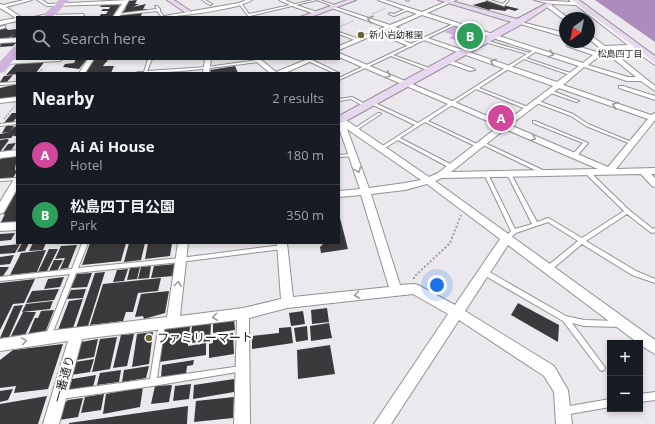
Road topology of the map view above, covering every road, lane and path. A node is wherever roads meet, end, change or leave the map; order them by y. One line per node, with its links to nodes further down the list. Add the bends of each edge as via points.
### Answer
1 (30, 0): 23 (street)
2 (39, 0): 18 (street, via 47,5)
3 (170, 0): 30 (street)
4 (203, 0): 24 (lane)
5 (218, 0): 24 (street)
6 (250, 0): 21 (street)
7 (281, 0): 22 (street)
8 (317, 0): 22 (lane); 27 (lane)
9 (380, 0): 28 (street)
10 (488, 0): 11 (lane, via 504,5)
11 (508, 0)
12 (536, 0): 20 (street)
13 (572, 0): 19 (street)
14 (101, 1): 15 (street); 18 (street)
15 (126, 1): 35 (street)
16 (349, 1): 27 (street)
17 (448, 1): 33 (street); 46 (street)
18 (62, 2): 36 (main road)
19 (576, 2): 20 (street); 62 (street); 73 (street)
20 (549, 3): 31 (street); 46 (street)
21 (240, 4): 24 (street); 42 (lane)
22 (293, 5): 26 (street); 42 (lane)
23 (1, 6): 44 (street)
24 (212, 6): 30 (street)
25 (156, 7): 29 (lane)
26 (299, 7): 32 (lane)
27 (335, 7): 32 (street); 49 (street, one-way to 27)
28 (409, 9): 33 (street); 34 (lane)
29 (159, 10): 35 (lane); 39 (lane)
30 (188, 12): 40 (street); 41 (street)
31 (559, 12)
32 (316, 13): 43 (street)
33 (422, 13): 47 (street); 49 (street)
34 (390, 14)
35 (117, 15)
36 (48, 16)
37 (65, 16): 38 (lane)
38 (82, 16)
39 (162, 16)
40 (167, 16)
41 (193, 16)
42 (250, 16)
43 (307, 16)
44 (16, 17)
45 (16, 19): 48 (street)
46 (519, 22): 51 (street); 54 (street)
47 (456, 24): 52 (lane); 54 (street)
48 (1, 26)
49 (390, 26): 52 (street); 56 (street)
50 (340, 33): 56 (lane)
51 (559, 33)
52 (425, 38): 60 (lane); 67 (street)
53 (396, 39): 60 (street)
54 (490, 39): 65 (street); 67 (street); 69 (lane)
55 (16, 40): 57 (street)
56 (358, 40): 63 (street)
57 (0, 41)
58 (595, 41): 61 (street)
59 (595, 44): 61 (street)
60 (411, 45): 71 (lane)
61 (603, 47): 62 (street); 70 (street); 98 (street)
62 (632, 47): 73 (street)
63 (340, 48)
64 (577, 48): 70 (street)
65 (536, 50): 69 (lane); 81 (street, one-way to 81)
66 (16, 51): 82 (main road)
67 (464, 52): 80 (street); 84 (street, one-way to 67)
68 (340, 54): 83 (street)
69 (529, 54): 72 (lane)
70 (597, 54): 81 (street)
71 (391, 55): 83 (lane); 85 (lane)
72 (523, 58): 84 (lane); 94 (lane)
73 (652, 59)
74 (52, 60): 82 (street)
75 (90, 60): 88 (street)
76 (150, 60): 89 (lane)
77 (208, 60): 87 (street)
78 (257, 60): 87 (lane); 91 (street)
79 (311, 60): 92 (street); 93 (lane)
80 (447, 61): 85 (street); 86 (street)
81 (583, 65): 94 (street); 98 (street, via 628,79)
82 (3, 66)
83 (366, 66): 96 (lane); 100 (street, one-way to 100)
84 (508, 68): 102 (street); 104 (lane)
85 (431, 70): 100 (street)
86 (472, 70)
87 (207, 71): 90 (lane)
88 (83, 72)
89 (145, 72)
90 (176, 72)
91 (273, 72)
92 (281, 72)
93 (334, 72)
94 (571, 74): 102 (street)
95 (340, 75): 96 (lane)
96 (345, 76): 97 (lane)
97 (340, 78)
98 (642, 79): 105 (street)
99 (16, 83): 101 (lane)
100 (406, 83): 114 (street); 115 (street)
101 (0, 84)
102 (557, 85): 106 (street); 118 (street, one-way to 102)
103 (621, 87): 107 (street)
104 (476, 88): 114 (lane); 116 (lane)
105 (655, 89)
106 (549, 91): 111 (street); 112 (lane)
107 (655, 98)
108 (340, 100): 115 (lane, via 352,98)
109 (0, 101): 110 (street)
110 (16, 101)
111 (535, 101): 116 (street); 130 (lane)
112 (577, 101)
113 (16, 102): 125 (path)
114 (452, 103): 121 (lane); 127 (street)
115 (369, 104): 119 (street); 126 (lane)
116 (527, 108): 127 (street)
117 (379, 114): 128 (lane)
118 (654, 116): 130 (street)
119 (340, 119)
120 (340, 121): 128 (street)
121 (425, 121): 126 (lane); 131 (lane)
122 (534, 122): 137 (lane, via 586,143)
123 (16, 123): 125 (lane)
124 (340, 123): 135 (street)
125 (0, 125)
126 (418, 125): 129 (lane)
127 (505, 126): 131 (street); 137 (street, one-way to 137)
128 (354, 130): 132 (street)
129 (397, 138): 132 (lane); 138 (lane)
130 (632, 143): 139 (street)
131 (480, 145): 138 (street); 143 (lane)
132 (382, 148): 148 (street)
133 (16, 153): 134 (street)
134 (0, 155)
135 (352, 155): 136 (lane); 151 (street, one-way to 151)
136 (340, 156)
137 (574, 156): 139 (street)
138 (452, 167): 146 (street)
139 (610, 171): 140 (street); 141 (street)
140 (587, 172): 143 (street); 155 (lane)
141 (644, 172): 142 (street); 150 (street)
142 (655, 172)
143 (546, 173): 145 (street)
144 (486, 174): 145 (street); 146 (street); 160 (lane)
145 (509, 174): 156 (lane)
146 (441, 175): 148 (street)
147 (0, 180): 149 (lane)
148 (429, 181): 151 (street); 153 (street)
149 (16, 183): 154 (street)
150 (655, 184)
151 (366, 191): 152 (street); 172 (street)
152 (340, 194)
153 (464, 208): 160 (street); 171 (path, via 450,243 414,277)
154 (0, 210)
155 (627, 211): 159 (lane, via 652,231); 161 (lane)
156 (535, 224): 160 (lane); 161 (lane, via 548,220)
157 (16, 226): 158 (street)
158 (0, 228)
159 (655, 230)
160 (510, 235): 166 (street); 168 (street)
161 (581, 242): 166 (lane); 170 (lane, via 634,273)
162 (85, 244): 167 (lane)
163 (183, 244): 165 (street)
164 (282, 245): 165 (lane); 173 (street)
165 (180, 260): 167 (lane); 177 (street, one-way to 165)
166 (548, 269): 178 (street)
167 (75, 270): 169 (lane); 180 (lane)
168 (483, 272): 174 (street); 176 (lane)
169 (0, 279)
170 (655, 281)
171 (414, 289): 172 (street); 174 (street)
172 (396, 290): 173 (street, one-way to 173)
173 (287, 303): 175 (street)
174 (456, 312): 190 (street, via 549,371 561,390); 193 (street)
175 (242, 314): 177 (street, one-way to 177); 184 (street)
176 (565, 319): 178 (lane, via 584,323); 183 (lane)
177 (167, 324): 179 (street); 185 (lane)
178 (623, 324): 182 (street)
179 (77, 334): 180 (street); 186 (street, 一番通り)
180 (48, 337): 181 (street, one-way to 180)
181 (0, 345)
182 (655, 348)
183 (602, 368)
184 (241, 369): 185 (lane); 192 (street)
185 (153, 382): 186 (lane)
186 (60, 395): 191 (street, 一番通り)
187 (655, 396): 188 (lane)
188 (643, 398)
189 (607, 404): 190 (lane)
190 (564, 417)
191 (51, 424)
192 (242, 424)
193 (382, 424)

